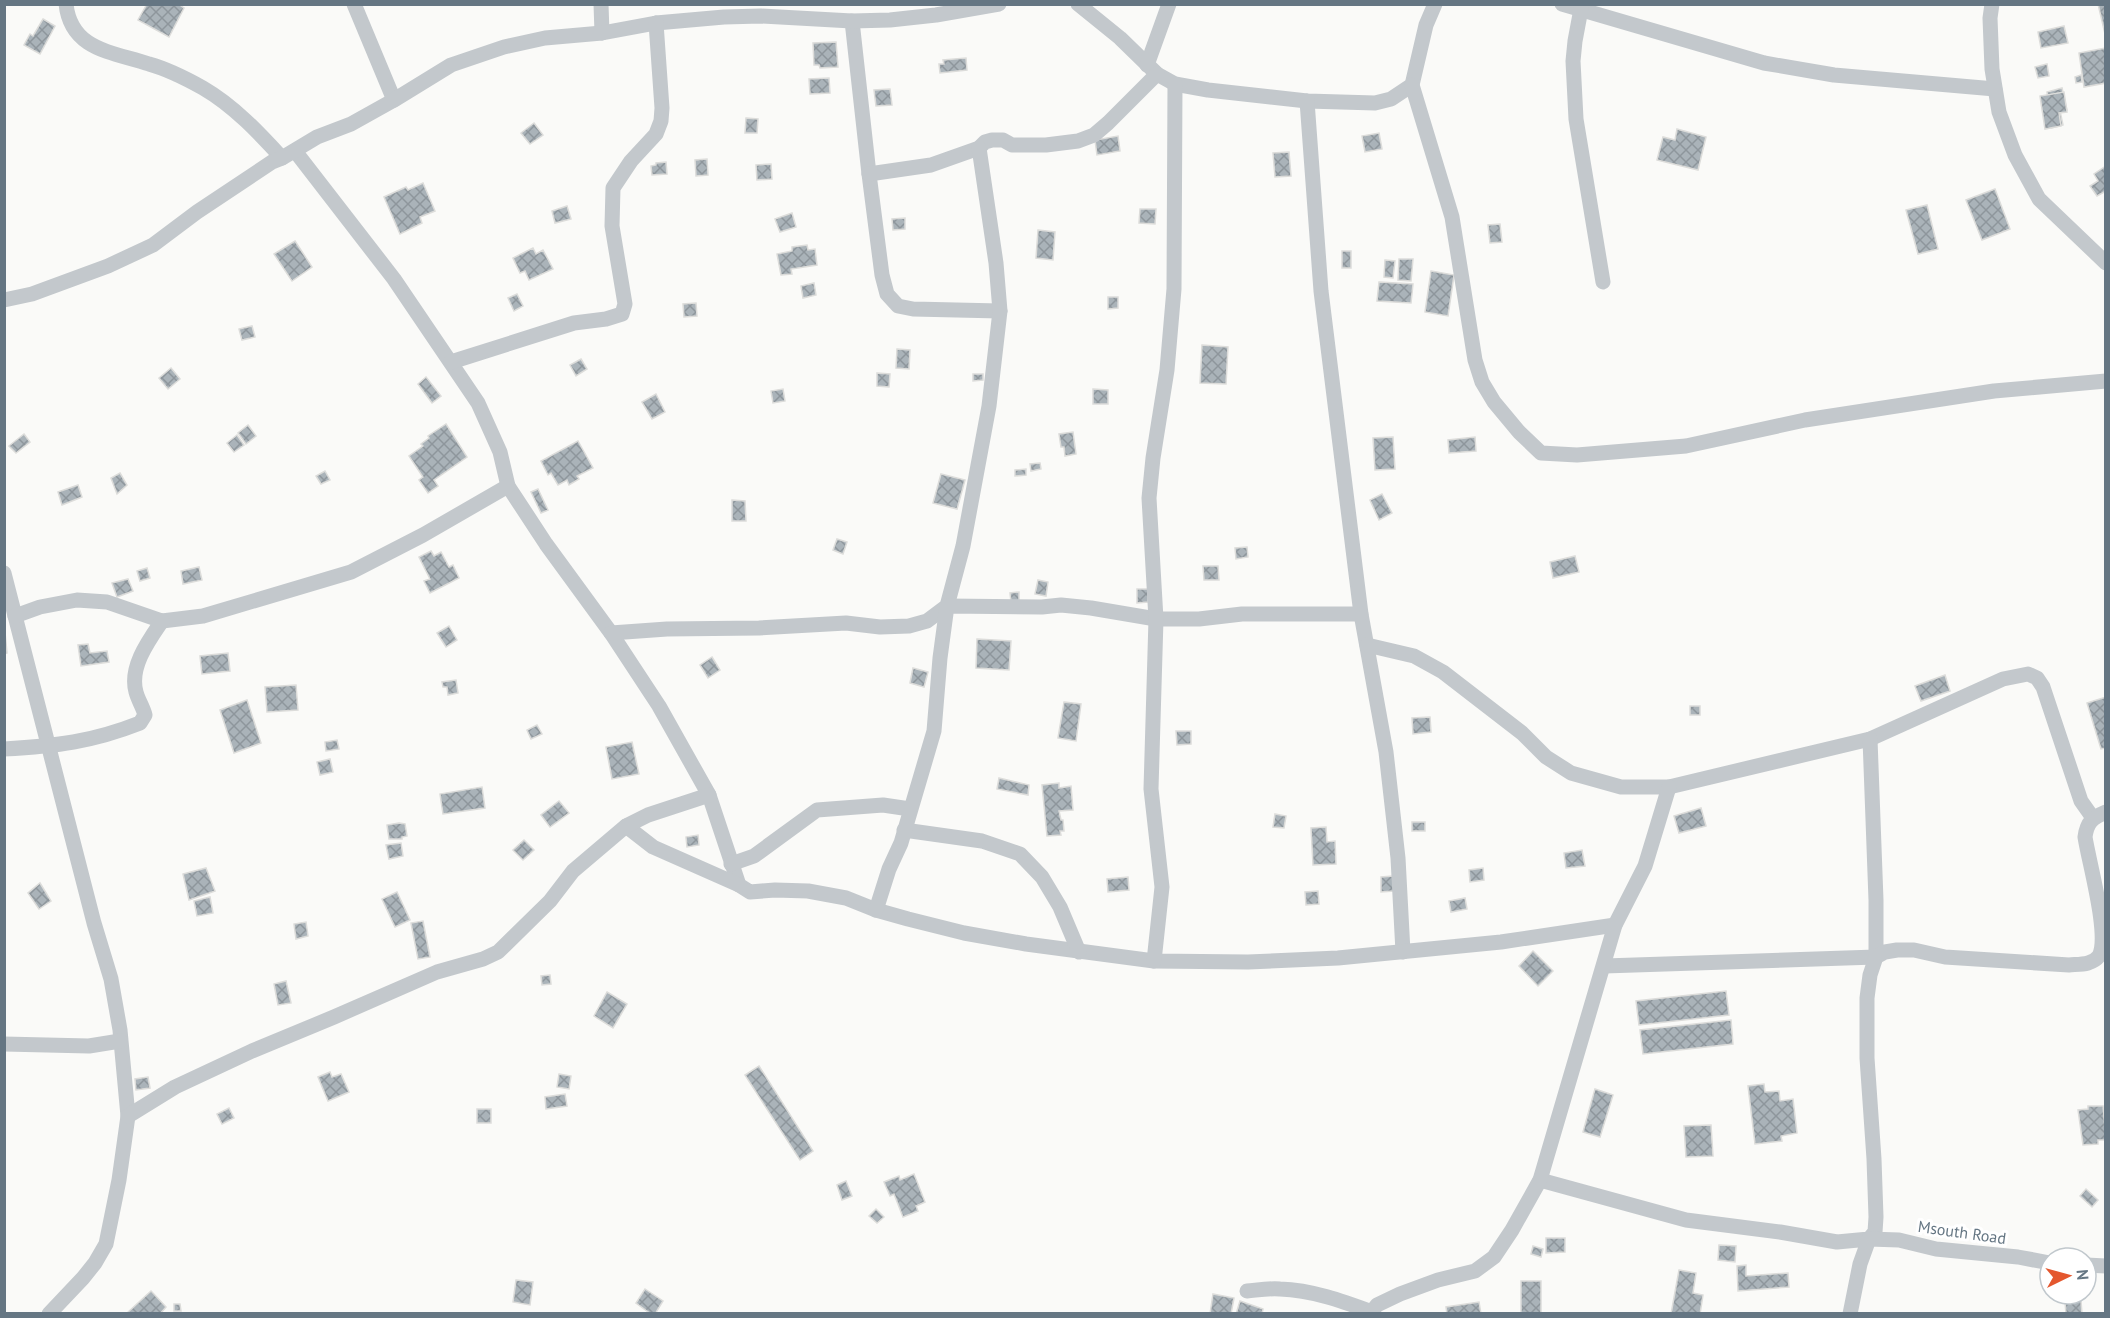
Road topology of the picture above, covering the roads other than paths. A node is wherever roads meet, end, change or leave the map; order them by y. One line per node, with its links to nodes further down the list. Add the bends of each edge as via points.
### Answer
1 (66, 4): 22 (street, via 73,26 85,42 204,88)
2 (354, 4): 19 (street)
3 (601, 4): 14 (street)
4 (999, 4): 11 (street)
5 (1078, 4): 15 (street)
6 (1168, 4): 15 (street)
7 (1435, 4): 17 (street)
8 (1562, 4): 10 (street)
9 (1992, 4): 18 (street)
10 (1581, 9): 18 (street, via 1764,63 1834,75); 25 (street, via 1573,61 1576,119)
11 (935, 10): 12 (street, via 890,20)
12 (852, 21): 13 (street, via 761,16); 23 (street)
13 (656, 23): 14 (street); 28 (street, via 661,121 656,134 631,161 614,188 612,200 612,226 625,304 622,314 574,323)
14 (602, 33): 19 (street, via 545,38 504,47 450,65)
15 (1152, 70): 16 (street); 21 (street, via 1094,135 1046,145 1012,145 992,140)
16 (1175, 84): 20 (street); 35 (street, via 1174,289 1149,498)
17 (1412, 85): 20 (street, via 1375,104); 29 (street, via 1452,217 1482,382 1512,424 1541,453 1577,455 1686,446 1805,420 1994,391)
18 (1995, 89): 24 (street, via 2015,155 2039,200)
19 (394, 100): 22 (street)
20 (1307, 101): 33 (street, via 1322,291)
21 (979, 148): 23 (street, via 931,165); 27 (street)
22 (289, 154): 26 (street, via 153,245 108,266); 28 (street, via 394,279)
23 (869, 174): 27 (street, via 882,275 887,294 898,306)
24 (2106, 263)
25 (1603, 282)
26 (4, 300)
27 (1000, 311): 32 (street, via 989,406 963,546)
28 (451, 362): 30 (street, via 478,403 500,452)
29 (2106, 381)
30 (508, 486): 36 (street, via 351,572 203,616); 37 (street)
31 (4, 573): 34 (street)
32 (947, 606): 35 (street, via 1061,605); 37 (street, via 927,621 909,626 846,623); 44 (street, via 934,731)
33 (1361, 614): 35 (street); 38 (street)
34 (15, 615): 36 (street, via 77,600 107,602); 40 (street)
35 (1156, 619): 56 (street, via 1151,789 1162,887)
36 (162, 621): 40 (street, via 136,669 136,691 145,715 140,723 90,740)
37 (611, 633): 43 (street, via 659,706)
38 (1366, 645): 42 (street, via 1414,656 1443,672 1571,773 1621,787); 53 (street, via 1386,752)
39 (1870, 739): 42 (street); 45 (street, via 2003,679 2028,674 2043,687 2081,801); 54 (street)
40 (48, 746): 41 (street); 58 (street, via 111,980)
41 (4, 749)
42 (1669, 787): 51 (street, via 1646,866)
43 (709, 795): 46 (street); 48 (street)
44 (910, 809): 47 (street); 48 (street, via 883,805 817,810 754,856)
45 (2099, 815): 55 (street, via 2086,825 2085,837 2105,930)
46 (626, 826): 49 (street, via 653,846); 60 (street, via 573,871 550,901 498,952 437,972 252,1051 175,1087)
47 (904, 830): 50 (street); 52 (street, via 982,841 1020,854 1042,877)
48 (731, 864): 49 (street)
49 (739, 885): 50 (street, via 750,892 808,891 846,898)
50 (876, 910): 52 (street, via 964,933)
51 (1615, 926): 53 (street); 57 (street)
52 (1079, 952): 56 (street)
53 (1403, 952): 56 (street, via 1248,962)
54 (1876, 957): 55 (street, via 1885,952 1914,950 1945,957 2069,965); 57 (street); 62 (street, via 1868,998 1876,1217 1875,1232)
55 (2102, 958)
56 (1154, 961)
57 (1604, 966): 61 (street)
58 (120, 1041): 59 (street, via 89,1046); 60 (street)
59 (4, 1044)
60 (128, 1116): 66 (street, via 106,1244 83,1278)
61 (1540, 1180): 62 (street, Msouth Road, via 1686,1220 1837,1242); 65 (street, via 1494,1257 1474,1271 1400,1294 1377,1305)
62 (1869, 1239): 63 (street, Msouth Road); 67 (street)
63 (2038, 1261)
64 (1247, 1291): 65 (street, via 1306,1292)
65 (1371, 1313)
66 (49, 1314)
67 (1850, 1314)

